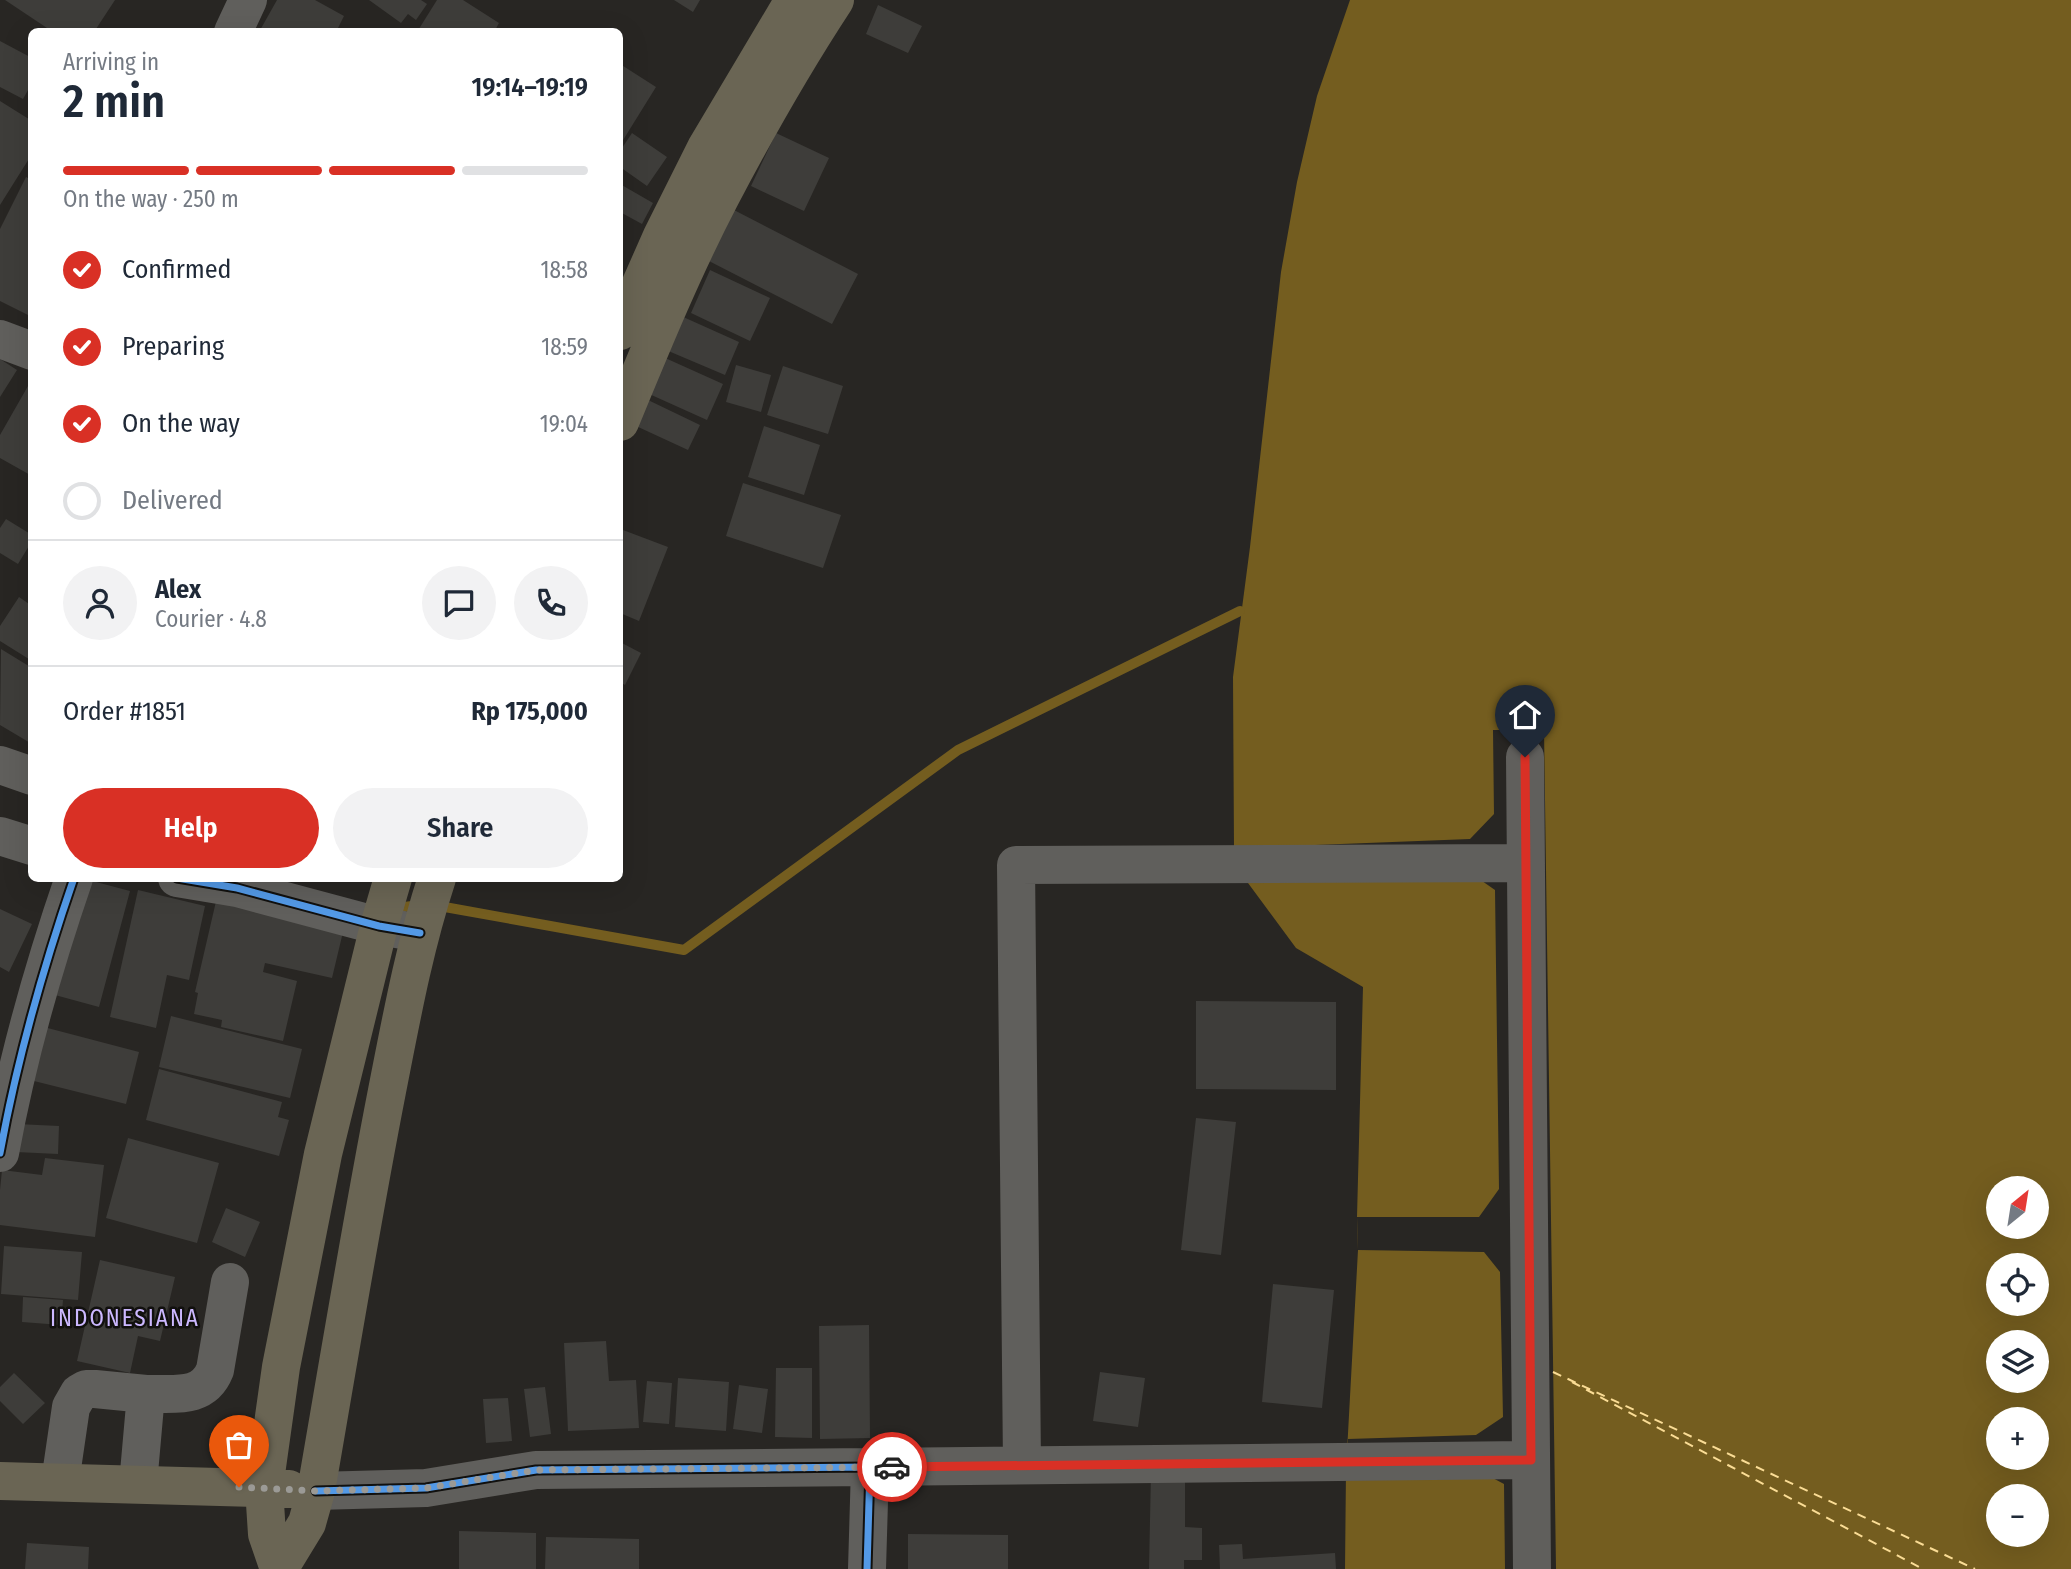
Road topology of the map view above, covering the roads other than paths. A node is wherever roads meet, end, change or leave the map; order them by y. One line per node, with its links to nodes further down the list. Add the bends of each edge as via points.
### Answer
1 (247, 0): 4 (street)
2 (794, 0): 5 (highway, via 706,148)
3 (835, 0): 8 (highway, via 719,199)
4 (235, 28)
5 (623, 324)
6 (0, 339): 7 (street)
7 (28, 350)
8 (623, 415)
9 (1525, 757): 14 (street)
10 (0, 765): 11 (street)
11 (28, 775)
12 (0, 836): 13 (street)
13 (28, 845)
14 (1526, 863): 25 (street); 26 (street, via 1016,865)
15 (73, 882): 20 (street, via 36,999)
16 (201, 882): 18 (street)
17 (436, 882): 19 (highway)
18 (385, 905): 19 (street); 21 (highway)
19 (421, 926): 22 (highway)
20 (0, 1153)
21 (324, 1154): 22 (highway); 31 (highway, via 281,1367)
22 (373, 1161): 32 (highway)
23 (230, 1282): 24 (street, via 211,1381 192,1393)
24 (146, 1394): 29 (street, via 95,1389 79,1393 71,1407); 30 (street)
25 (1531, 1460): 26 (street); 35 (street)
26 (1021, 1465): 27 (street)
27 (870, 1467): 32 (street, via 536,1470 426,1488); 34 (street)
28 (0, 1481): 29 (highway)
29 (60, 1482): 30 (highway)
30 (138, 1484): 31 (highway)
31 (264, 1488): 32 (highway); 33 (highway, via 267,1534)
32 (316, 1491): 33 (highway, via 307,1523)
33 (279, 1569)
34 (867, 1569)
35 (1532, 1569)

